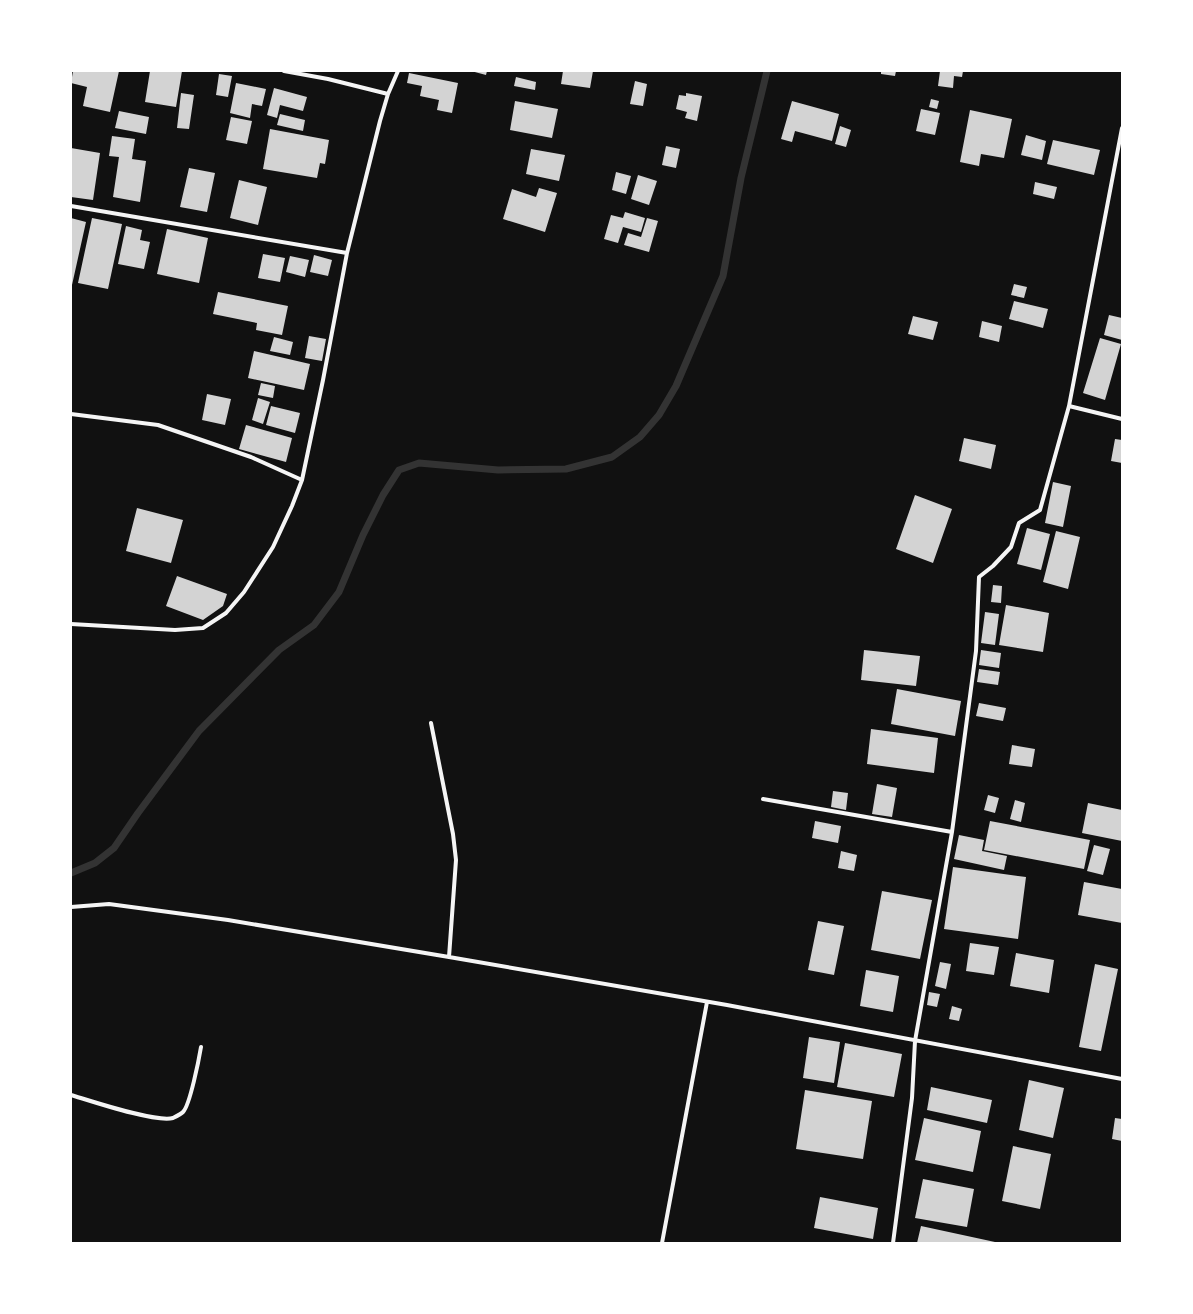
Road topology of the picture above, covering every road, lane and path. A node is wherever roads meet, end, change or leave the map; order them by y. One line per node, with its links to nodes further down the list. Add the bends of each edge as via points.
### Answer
1 (284, 71): 3 (street)
2 (398, 71): 3 (street)
3 (388, 94): 6 (street)
4 (1122, 128): 7 (street)
5 (71, 206): 6 (street)
6 (347, 253): 10 (street)
7 (1069, 406): 9 (street); 14 (street, via 1040,510 1019,523 1011,547 978,577 976,651)
8 (71, 414): 10 (street, via 158,425 251,457)
9 (1122, 419)
10 (302, 480): 11 (street, via 273,547 244,592 226,613 203,628 175,630)
11 (71, 624)
12 (432, 723): 16 (street, via 456,860)
13 (763, 799): 14 (street)
14 (952, 832): 18 (street)
15 (71, 907): 16 (street, via 109,904 228,920)
16 (448, 957): 17 (street)
17 (707, 1002): 18 (street); 22 (street)
18 (915, 1041): 20 (street); 23 (street, via 912,1098)
19 (201, 1047): 21 (street, via 184,1112 173,1118 141,1115)
20 (1122, 1079)
21 (71, 1095)
22 (662, 1243)
23 (893, 1243)

